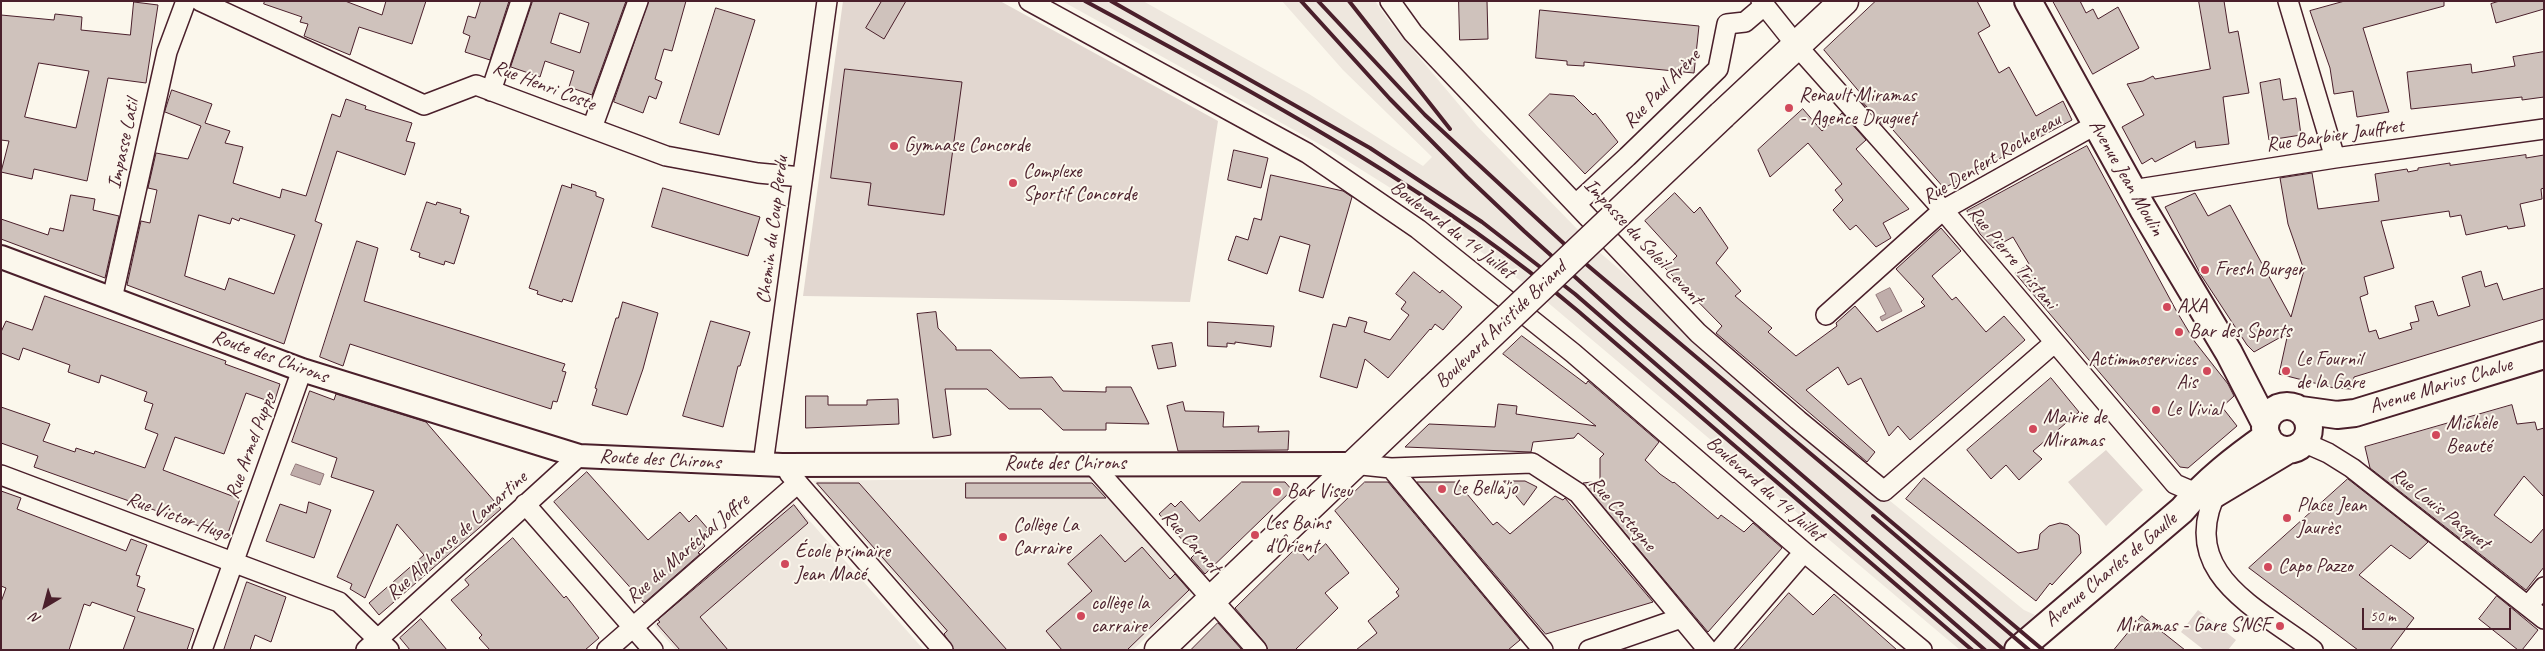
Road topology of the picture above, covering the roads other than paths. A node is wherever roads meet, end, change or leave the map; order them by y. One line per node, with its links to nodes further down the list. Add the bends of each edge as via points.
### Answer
1 (186, 1): 23 (street, Impasse Latil, via 167,52)
2 (200, 1): 13 (street, Rue Henri Coste, via 424,105 476,85)
3 (521, 1): 13 (street)
4 (638, 1): 15 (street)
5 (827, 1): 18 (street, Chemin du Coup Perdu)
6 (1030, 1): 38 (street, Boulevard du 14 Juillet, via 1307,153 1418,229 1573,353)
7 (1390, 1): 20 (street, Impasse du Soleil Levant, via 1414,33)
8 (1844, 1): 12 (main road, Boulevard Aristide Briand)
9 (2028, 1): 14 (main road, Avenue Jean Moulin)
10 (2288, 1): 17 (street)
11 (1763, 3): 12 (street, Rue Pierre Tristani); 20 (street, Rue Paul Arène, via 1745,22 1726,24 1718,69)
12 (1797, 46): 21 (street, Rue Pierre Tristani); 32 (main road, Boulevard Aristide Briand, bridge)
13 (491, 90): 15 (street, Rue Henri Coste)
14 (2095, 125): 19 (main road, Avenue Jean Moulin); 21 (street, Rue Denfert Rochereau)
15 (592, 128): 18 (street, Rue Henri Coste, via 666,156 758,173)
16 (2544, 130): 17 (street, Rue Barbier Jauffret)
17 (2335, 158): 19 (street, Rue Barbier Jauffret)
18 (802, 177): 30 (street, Chemin du Coup Perdu)
19 (2132, 190): 28 (main road, Avenue Jean Moulin, via 2229,353)
20 (1576, 204): 25 (street, Impasse du Soleil Levant, via 1698,333 1884,491)
21 (1943, 210): 24 (street, Rue Denfert Rochereau); 25 (street, Rue Pierre Tristani)
22 (1, 257): 23 (street, Route des Chirons)
23 (112, 299): 27 (street, Route des Chirons)
24 (1826, 315)
25 (2054, 343): 36 (street, Rue Pierre Tristani, via 2175,484)
26 (2544, 355): 28 (main road, Avenue Marius Chalve, via 2355,413)
27 (302, 370): 29 (street, Route des Chirons); 39 (street, Rue Armel Puppo)
28 (2288, 429): 36 (main road); 36 (main road, via 2232,461); 42 (street, Rue Louis Pasquet, via 2352,468)
29 (579, 456): 30 (street, Route des Chirons); 37 (street, Rue Alphonse de Lamartine)
30 (772, 464): 31 (street, Route des Chirons); 35 (street)
31 (1092, 464): 32 (street, Route des Chirons); 41 (street, Rue Carnot)
32 (1352, 464): 33 (street, Rue Castagne); 41 (main road, Boulevard Aristide Briand)
33 (1391, 468): 43 (street, Rue Castagne, via 1532,463 1578,493); 53 (street)
34 (1, 475): 39 (street, Rue Victor Hugo)
35 (798, 483): 45 (street, Rue du Maréchal Joffre); 50 (street)
36 (2197, 499): 58 (main road, Avenue Charles de Gaulle); 59 (street, via 2215,570 2229,588)
37 (526, 504): 45 (street); 46 (street, Rue Alphonse de Lamartine)
38 (1804, 552): 56 (street); 57 (street, Boulevard du 14 Juillet)
39 (233, 562): 46 (street, Rue Victor Hugo, via 339,602); 47 (street, Rue Armel Puppo)
40 (2544, 587): 42 (street)
41 (1212, 599): 51 (main road, Boulevard Aristide Briand); 52 (street, Rue Carnot)
42 (2528, 606): 44 (street, Rue Louis Pasquet)
43 (1681, 618): 54 (street); 55 (street, Rue Castagne)
44 (2544, 619)
45 (633, 627): 48 (street, Rue du Maréchal Joffre); 49 (street)
46 (378, 646)
47 (202, 650)
48 (607, 650)
49 (653, 650)
50 (943, 650)
51 (1159, 650)
52 (1257, 650)
53 (1543, 650)
54 (1588, 650)
55 (1708, 650)
56 (1720, 650)
57 (1922, 650)
58 (2018, 650)
59 (2313, 650)

